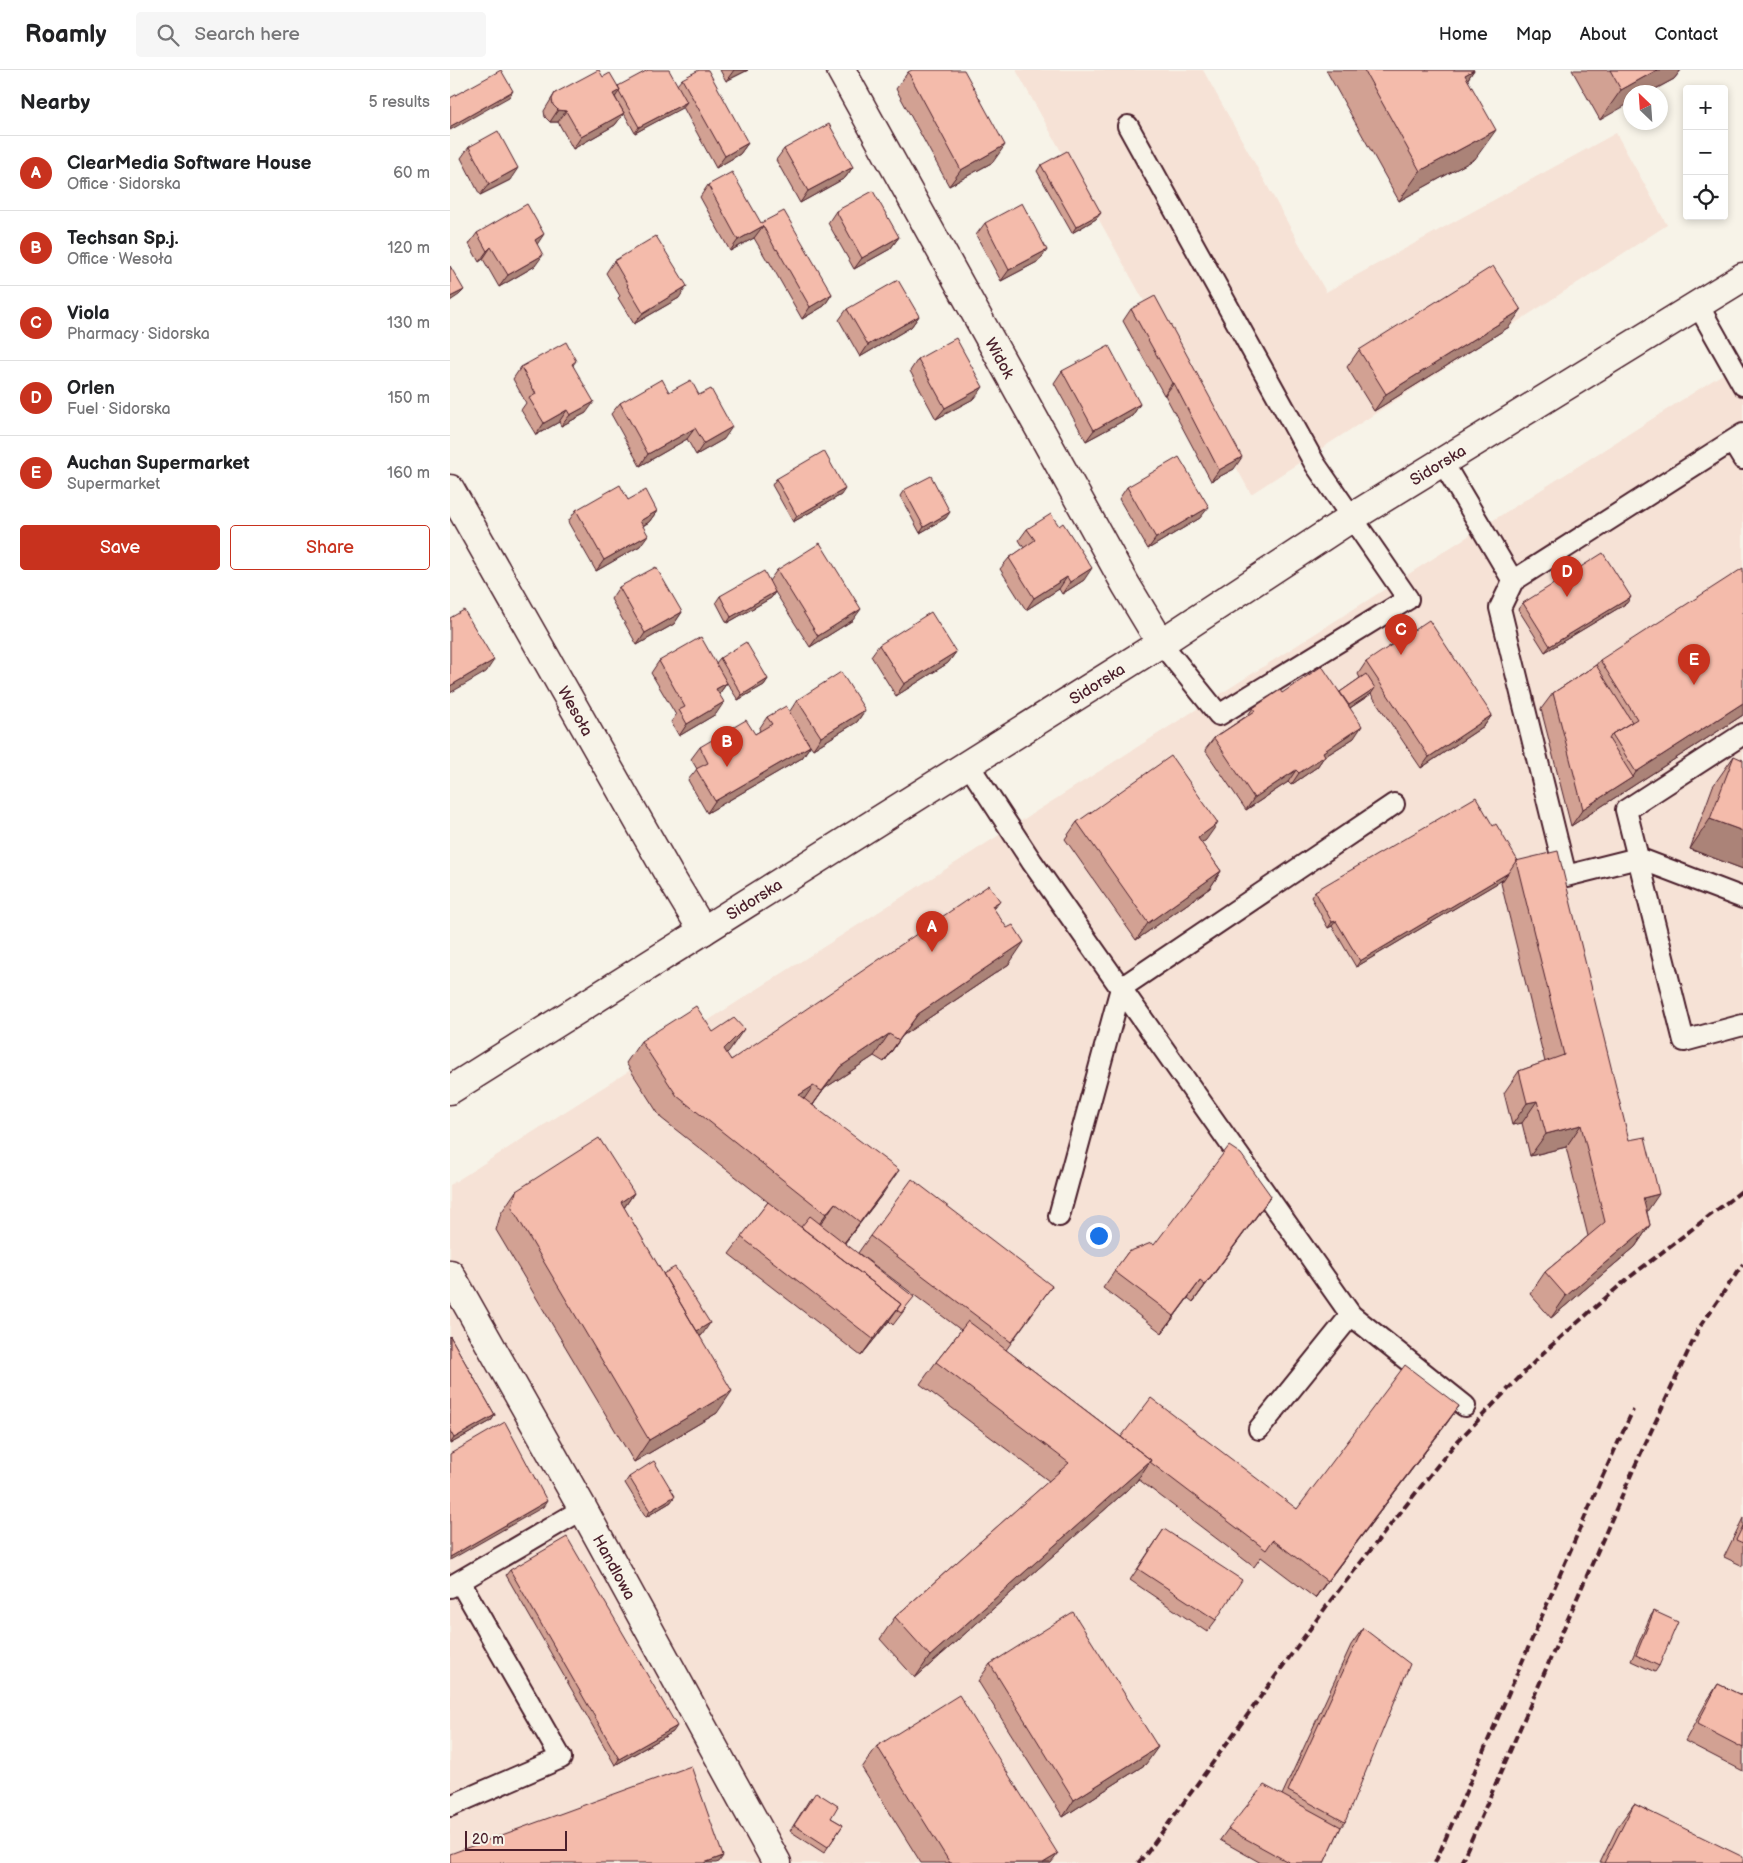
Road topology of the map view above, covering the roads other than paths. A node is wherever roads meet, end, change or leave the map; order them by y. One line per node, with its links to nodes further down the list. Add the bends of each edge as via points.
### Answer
1 (841, 70): 12 (street, Widok)
2 (1128, 126): 10 (lane, via 1315,464)
3 (1743, 277): 4 (street, Sidorska)
4 (1698, 305): 5 (lane); 8 (street, Sidorska)
5 (1743, 386)
6 (1737, 437): 7 (lane); 11 (lane)
7 (1743, 459)
8 (1442, 461): 10 (street, Sidorska); 11 (lane)
9 (450, 490): 18 (street, Wesoła)
10 (1351, 518): 12 (street, Sidorska); 12 (lane, via 1408,599 1219,715)
11 (1513, 581): 16 (lane, via 1500,608 1566,876)
12 (1161, 643): 14 (street, Sidorska)
13 (1743, 734): 16 (lane, via 1730,754 1626,810)
14 (968, 764): 18 (street, Sidorska); 19 (lane)
15 (1394, 804): 19 (lane)
16 (1638, 858): 17 (lane); 20 (lane, via 1684,1041)
17 (1743, 898)
18 (703, 931): 21 (street, Sidorska)
19 (1121, 988): 22 (lane); 24 (lane)
20 (1743, 1025)
21 (450, 1090)
22 (1059, 1216)
23 (450, 1274): 27 (street, Handlowa)
24 (1351, 1315): 25 (lane); 26 (lane)
25 (1464, 1406)
26 (1259, 1428)
27 (583, 1509): 28 (lane); 30 (street, Handlowa)
28 (455, 1585): 29 (lane, via 561,1758)
29 (450, 1806)
30 (776, 1863)

